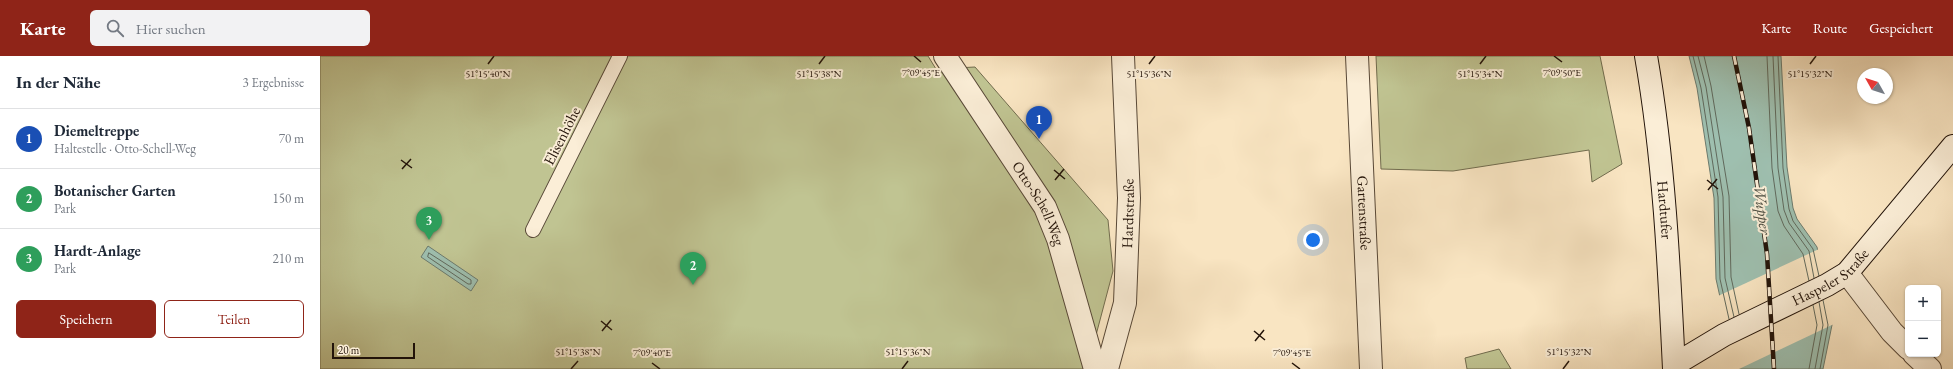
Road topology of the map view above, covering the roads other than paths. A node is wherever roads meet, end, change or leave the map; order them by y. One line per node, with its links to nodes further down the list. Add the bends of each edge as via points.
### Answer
1 (620, 56): 7 (lane, Elisenhöhe)
2 (945, 56): 11 (street, Otto-Schell-Weg, via 1045,207 1058,239)
3 (1123, 56): 12 (street, Hardtstraße, via 1129,198 1125,303)
4 (1357, 56): 13 (street, Gartenstraße)
5 (1646, 56): 10 (street, Hardtufer, via 1654,100 1665,213)
6 (1953, 146): 8 (street, Haspeler Straße)
7 (533, 230)
8 (1847, 273): 9 (street); 10 (street, Haspeler Straße, via 1724,335)
9 (1905, 345)
10 (1674, 367)
11 (1094, 369)
12 (1107, 369)
13 (1371, 369)

